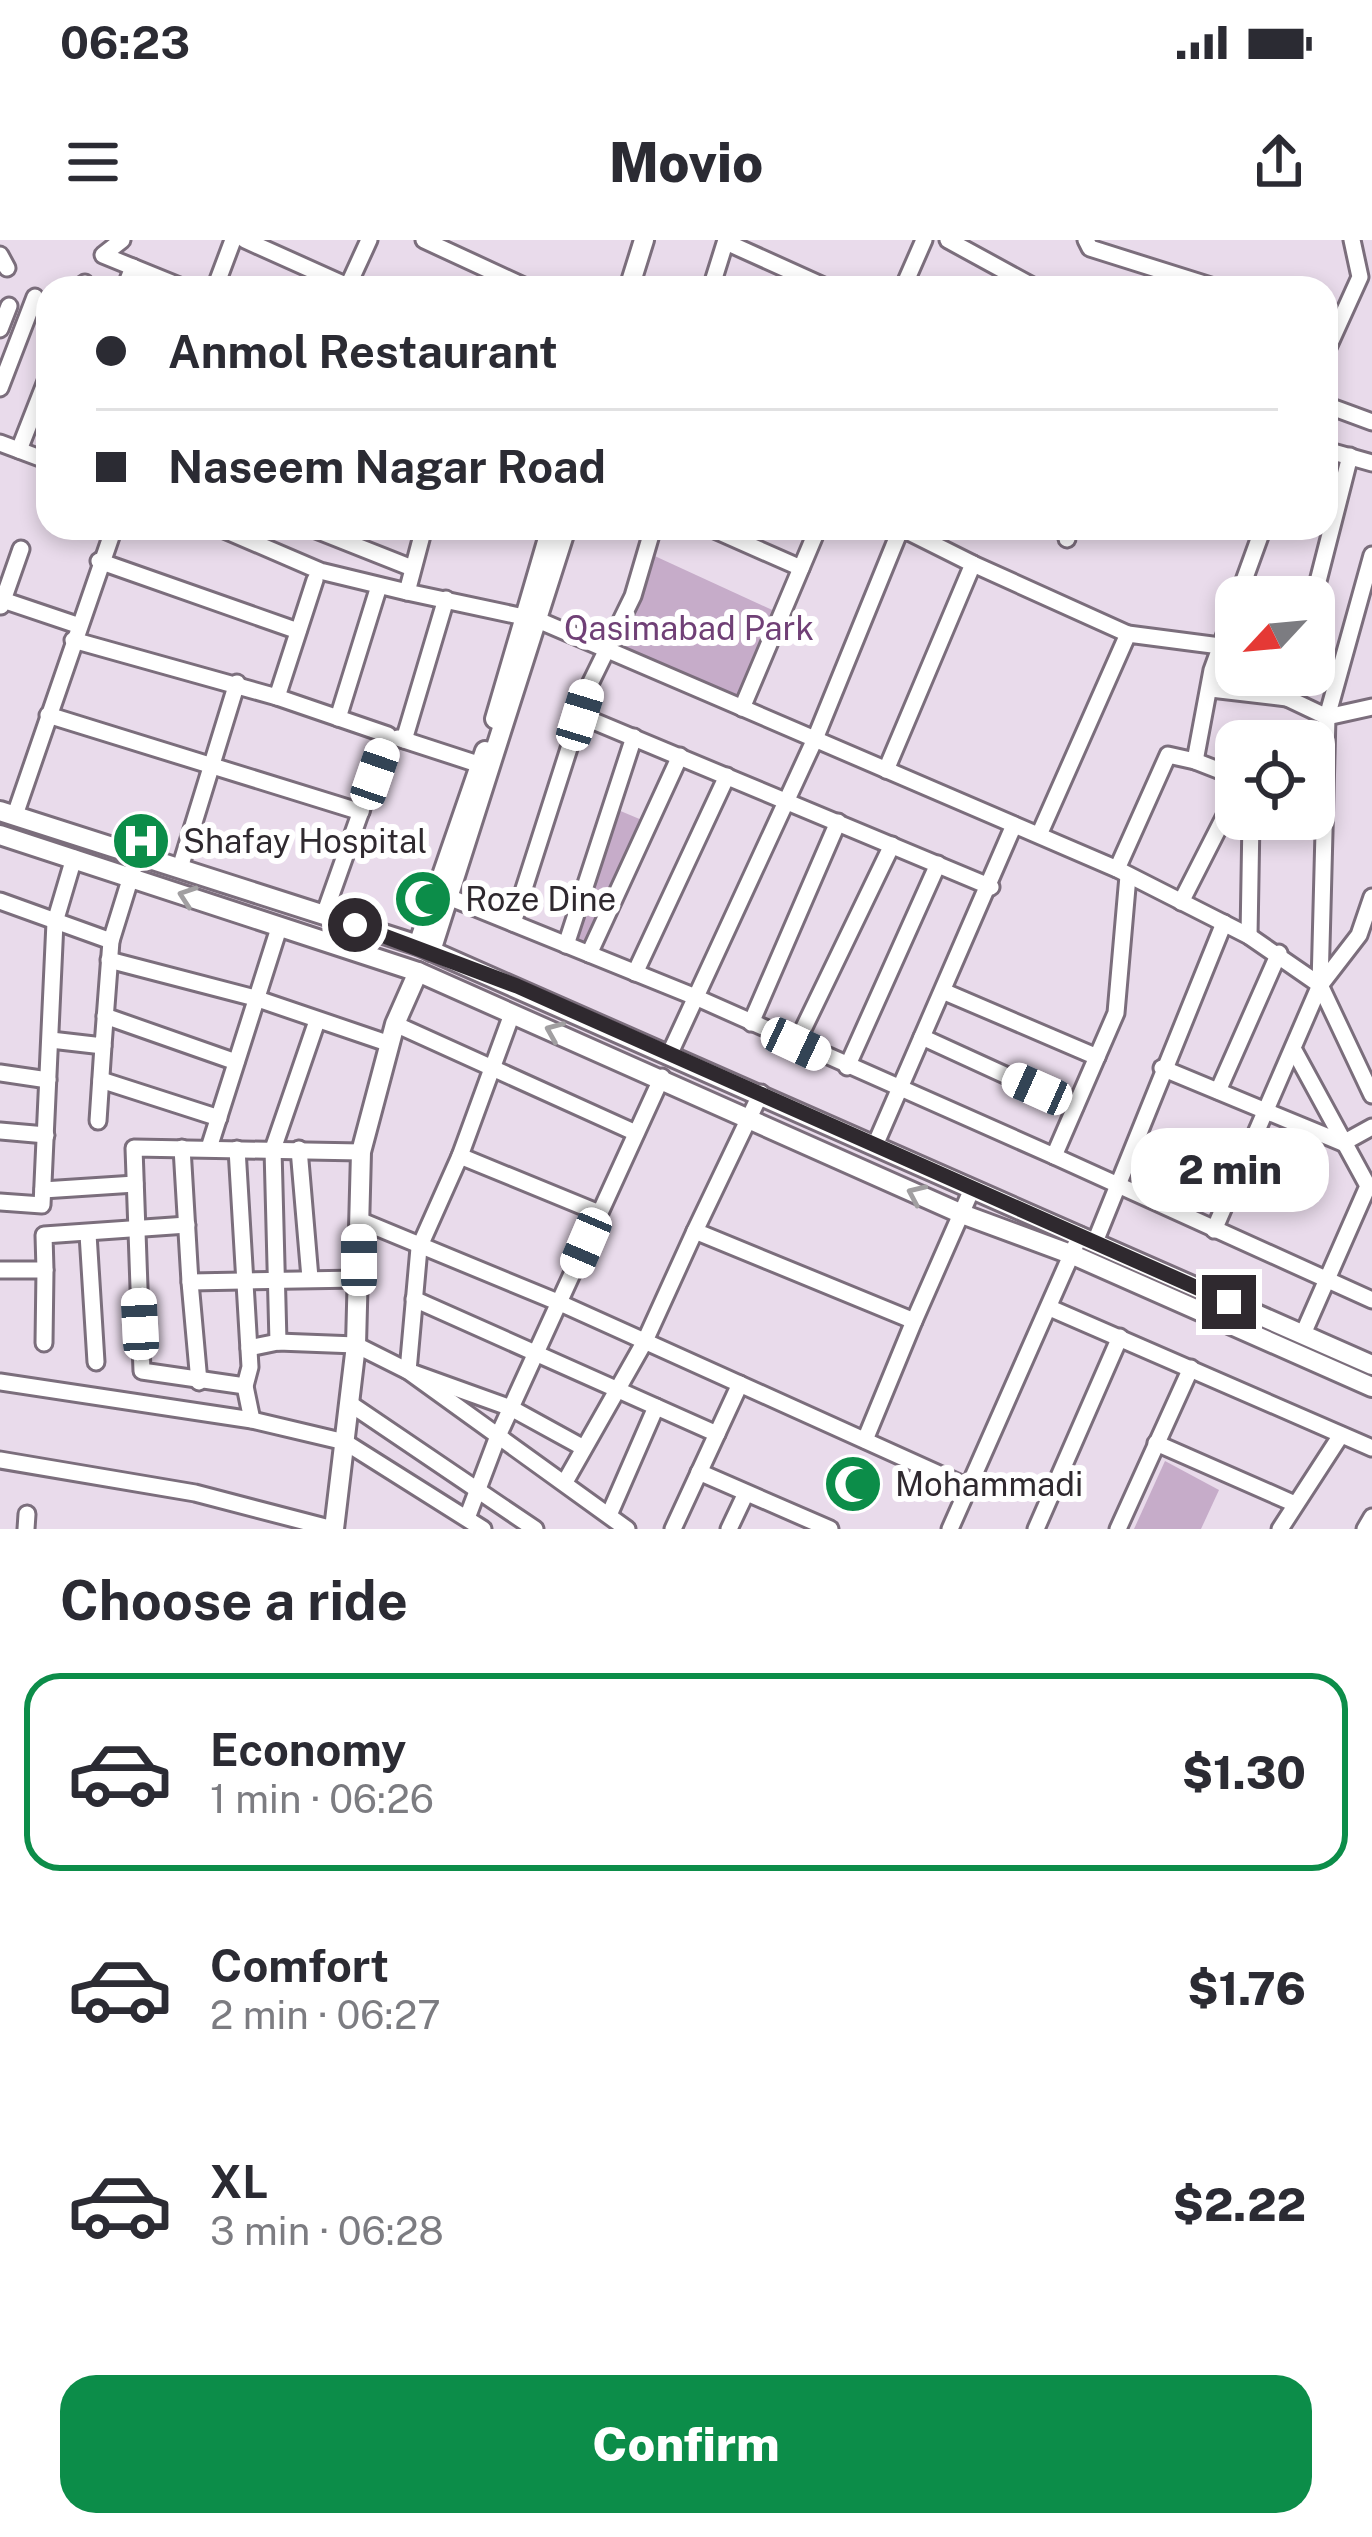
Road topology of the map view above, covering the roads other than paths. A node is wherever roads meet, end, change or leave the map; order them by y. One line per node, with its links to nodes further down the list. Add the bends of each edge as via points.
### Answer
1 (122, 240): 15 (street, via 104,255)
2 (233, 240): 19 (street)
3 (245, 240): 14 (street)
4 (293, 240): 14 (street)
5 (369, 240): 21 (street)
6 (424, 240): 22 (street)
7 (644, 240): 23 (main road)
8 (657, 240): 24 (main road)
9 (924, 240): 27 (street)
10 (948, 240): 28 (street)
11 (1352, 240): 16 (street)
12 (726, 241): 25 (street); 26 (street)
13 (1086, 241): 29 (street)
14 (285, 257): 20 (street)
15 (133, 267): 17 (street); 18 (street)
16 (1366, 274): 32 (street)
17 (130, 276)
18 (155, 276)
19 (220, 276)
20 (326, 276)
21 (354, 276)
22 (502, 276)
23 (633, 276)
24 (646, 276)
25 (715, 276)
26 (802, 276)
27 (908, 276)
28 (1015, 276)
29 (1176, 276)
30 (35, 297): 34 (street)
31 (9, 306): 33 (street)
32 (1338, 316)
33 (0, 329)
34 (0, 388)
35 (36, 407): 39 (street)
36 (1338, 409): 37 (street)
37 (1372, 422)
38 (0, 443): 39 (street)
39 (19, 450): 41 (street)
40 (1338, 453): 42 (street)
41 (36, 456)
42 (1350, 456): 43 (street); 44 (street)
43 (1372, 463)
44 (1338, 503)
45 (109, 540): 60 (street)
46 (253, 540): 67 (street, via 320,571)
47 (341, 540): 62 (street)
48 (418, 540): 62 (street)
49 (548, 540): 71 (main road)
50 (561, 540): 71 (main road)
51 (649, 540): 76 (street)
52 (737, 540): 63 (street)
53 (813, 540): 63 (street)
54 (896, 540): 90 (street)
55 (925, 540): 61 (street)
56 (1259, 540): 64 (street)
57 (1329, 540): 65 (street)
58 (21, 549): 70 (street)
59 (1372, 555): 86 (street)
60 (99, 561): 72 (street); 73 (street)
61 (973, 564): 74 (street); 96 (street)
62 (412, 568): 68 (street)
63 (801, 568): 82 (street)
64 (1246, 576)
65 (1319, 576)
66 (315, 580): 72 (street)
67 (379, 586): 68 (street); 87 (street)
68 (407, 592): 69 (street)
69 (446, 599): 71 (street); 89 (street)
70 (1, 602): 73 (street)
71 (532, 617): 76 (street); 94 (main road)
72 (298, 631): 80 (street)
73 (75, 633): 78 (street); 84 (street)
74 (1128, 634): 75 (street); 105 (street)
75 (1215, 645)
76 (610, 650): 82 (street); 85 (street)
77 (1215, 670): 79 (street)
78 (237, 683): 80 (street); 93 (street)
79 (1211, 689): 81 (street); 92 (street)
80 (278, 697): 87 (street)
81 (1287, 698): 86 (street)
82 (742, 707): 90 (street)
83 (1372, 707): 86 (street)
84 (47, 715): 93 (street); 100 (street)
85 (580, 715): 88 (street); 123 (street)
86 (1327, 717): 135 (street)
87 (338, 718): 89 (street)
88 (634, 737): 91 (street); 128 (street)
89 (396, 738): 94 (street); 99 (street)
90 (815, 739): 96 (street); 98 (street)
91 (680, 756): 97 (street); 131 (street)
92 (1195, 760): 95 (street); 112 (street, via 1168,755)
93 (211, 765): 99 (street); 111 (street)
94 (487, 767): 116 (main road); 129 (main road)
95 (1215, 768)
96 (886, 770): 102 (street)
97 (727, 776): 98 (street); 134 (street)
98 (787, 800): 101 (street); 137 (street)
99 (362, 812): 120 (street)
100 (7, 813): 108 (main road)
101 (838, 822): 107 (street); 142 (street)
102 (1014, 825): 105 (street); 114 (street)
103 (0, 835): 109 (main road)
104 (1215, 835): 119 (street)
105 (1039, 836): 112 (street)
106 (1251, 840): 126 (street)
107 (892, 844): 110 (street); 146 (street)
108 (139, 854): 111 (main road); 113 (street)
109 (74, 858): 113 (main road); 122 (street)
110 (938, 864): 114 (street); 152 (street)
111 (180, 868): 115 (main road)
112 (1123, 872): 119 (street); 150 (street, via 1116,1013)
113 (130, 877): 121 (main road, one-way to 113); 127 (street)
114 (992, 887): 136 (street)
115 (263, 895): 120 (main road); 121 (main road)
116 (452, 898): 123 (street); 129 (main road)
117 (1372, 898): 135 (street, via 1359,935)
118 (0, 901): 122 (street)
119 (1181, 902): 124 (street)
120 (324, 915): 129 (main road)
121 (255, 920): 125 (main road)
122 (55, 922): 127 (street); 145 (street)
123 (512, 923): 128 (street)
124 (1224, 923): 126 (street); 153 (street)
125 (279, 928): 133 (main road); 138 (street)
126 (1249, 936): 130 (street)
127 (111, 941): 132 (street)
128 (566, 944): 131 (street)
129 (424, 948): 149 (main road)
130 (1280, 953): 135 (street); 160 (street)
131 (590, 954): 134 (street)
132 (109, 960): 138 (street); 140 (street)
133 (418, 972): 139 (main road); 143 (main road)
134 (635, 973): 137 (street)
135 (1320, 985): 148 (street); 162 (street)
136 (945, 992): 144 (street); 150 (street)
137 (693, 996): 142 (street); 149 (street)
138 (255, 998): 141 (street); 151 (street)
139 (512, 1014): 154 (street); 156 (main road, one-way to 139)
140 (105, 1016): 147 (street); 151 (street)
141 (317, 1021): 143 (street); 177 (street)
142 (751, 1023): 146 (street)
143 (392, 1034): 154 (street); 179 (main road)
144 (922, 1037): 159 (street); 163 (street)
145 (51, 1040): 147 (street); 157 (street)
146 (796, 1044): 152 (street)
147 (104, 1046): 158 (street)
148 (1295, 1052): 164 (street); 173 (street)
149 (670, 1053): 156 (main road); 161 (main road)
150 (1097, 1057): 163 (street)
151 (236, 1062): 165 (street)
152 (847, 1067): 159 (street)
153 (1162, 1068): 160 (street); 183 (street)
154 (491, 1070): 170 (street); 180 (street)
155 (0, 1072): 157 (street)
156 (662, 1077): 166 (main road); 170 (street)
157 (48, 1080): 171 (street)
158 (101, 1080): 165 (street); 167 (street)
159 (900, 1090): 172 (street); 181 (street)
160 (1218, 1091): 164 (street)
161 (761, 1093): 166 (street); 172 (main road)
162 (1372, 1095)
163 (1075, 1107): 181 (street)
164 (1266, 1112): 173 (street); 193 (street)
165 (219, 1118): 175 (street)
166 (750, 1120): 189 (main road, one-way to 166); 194 (street)
167 (98, 1121)
168 (1372, 1127): 173 (street)
169 (0, 1131): 171 (street)
170 (636, 1133): 188 (street)
171 (46, 1135): 186 (street)
172 (876, 1143): 185 (main road)
173 (1343, 1143): 184 (street)
174 (182, 1148): 175 (street); 182 (street, via 134,1148); 191 (street)
175 (209, 1148): 176 (street)
176 (237, 1149): 177 (street); 208 (street)
177 (273, 1149): 178 (street); 206 (street)
178 (299, 1150): 179 (street); 204 (street)
179 (361, 1152): 190 (main road)
180 (460, 1156): 188 (street); 200 (street)
181 (1054, 1156): 183 (street)
182 (135, 1184): 186 (street); 192 (street)
183 (1116, 1186): 193 (street); 198 (street)
184 (1370, 1188): 195 (street)
185 (972, 1189): 189 (street); 198 (main road)
186 (43, 1198): 187 (street); 197 (street)
187 (0, 1202)
188 (599, 1213): 212 (street)
189 (962, 1214): 201 (main road); 214 (street)
190 (359, 1220): 200 (street); 205 (main road)
191 (187, 1225): 192 (street); 209 (street)
192 (135, 1229): 196 (street); 228 (street, via 142,1371)
193 (1214, 1230): 207 (street)
194 (695, 1232): 214 (street); 217 (street)
195 (1352, 1232): 199 (street); 207 (street)
196 (88, 1234): 197 (street); 223 (street)
197 (44, 1235): 203 (street)
198 (1087, 1238): 201 (street); 215 (main road)
199 (1372, 1240)
200 (418, 1248): 210 (street); 212 (street)
201 (1073, 1255): 213 (street); 231 (main road)
202 (0, 1270): 203 (street)
203 (45, 1270): 219 (street)
204 (310, 1278): 205 (street); 206 (street)
205 (359, 1279): 220 (main road)
206 (277, 1280): 208 (street); 218 (street)
207 (1329, 1280): 211 (street); 215 (street)
208 (244, 1281): 209 (street); 221 (street)
209 (190, 1282): 228 (street)
210 (414, 1299): 222 (street); 226 (street)
211 (1372, 1300)
212 (560, 1303): 217 (street); 222 (street)
213 (1049, 1307): 216 (street); 248 (street)
214 (914, 1321): 240 (street)
215 (1303, 1334): 224 (main road)
216 (1120, 1336): 225 (street); 263 (street)
217 (645, 1341): 229 (street); 232 (street)
218 (278, 1342): 220 (street); 221 (street)
219 (44, 1343)
220 (356, 1345): 226 (street); 233 (main road)
221 (249, 1348): 230 (street)
222 (536, 1354): 232 (street); 235 (street)
223 (96, 1362)
224 (1372, 1365)
225 (1191, 1368): 238 (street); 242 (street)
226 (408, 1370): 235 (street); 239 (street)
227 (0, 1382): 236 (street)
228 (199, 1382): 230 (street)
229 (740, 1384): 237 (street); 240 (street)
230 (245, 1386): 236 (street)
231 (1372, 1387)
232 (616, 1389): 234 (street); 243 (street)
233 (349, 1403): 241 (main road); 249 (street)
234 (656, 1407): 237 (street); 252 (street)
235 (511, 1408): 239 (street); 243 (street)
236 (252, 1420): 241 (street)
237 (717, 1435): 246 (street)
238 (1341, 1435): 244 (street); 251 (street)
239 (498, 1436): 247 (street); 249 (street)
240 (865, 1440): 248 (street)
241 (345, 1442): 254 (street); 255 (main road)
242 (1156, 1443): 251 (street); 264 (street)
243 (582, 1447): 247 (street)
244 (1372, 1448)
245 (0, 1460): 255 (street, via 195,1493)
246 (699, 1472): 250 (street); 260 (street)
247 (565, 1482): 252 (street)
248 (968, 1487): 262 (street)
249 (480, 1489): 254 (street); 258 (street)
250 (746, 1493): 256 (street); 261 (street)
251 (1295, 1504): 265 (street)
252 (609, 1515): 259 (street)
253 (1372, 1517): 266 (street)
254 (467, 1518): 257 (street)
255 (329, 1528)
256 (824, 1528)
257 (483, 1529)
258 (535, 1529)
259 (627, 1529)
260 (673, 1529)
261 (729, 1529)
262 (950, 1529)
263 (1036, 1529)
264 (1118, 1529)
265 (1280, 1529)
266 (1365, 1529)

